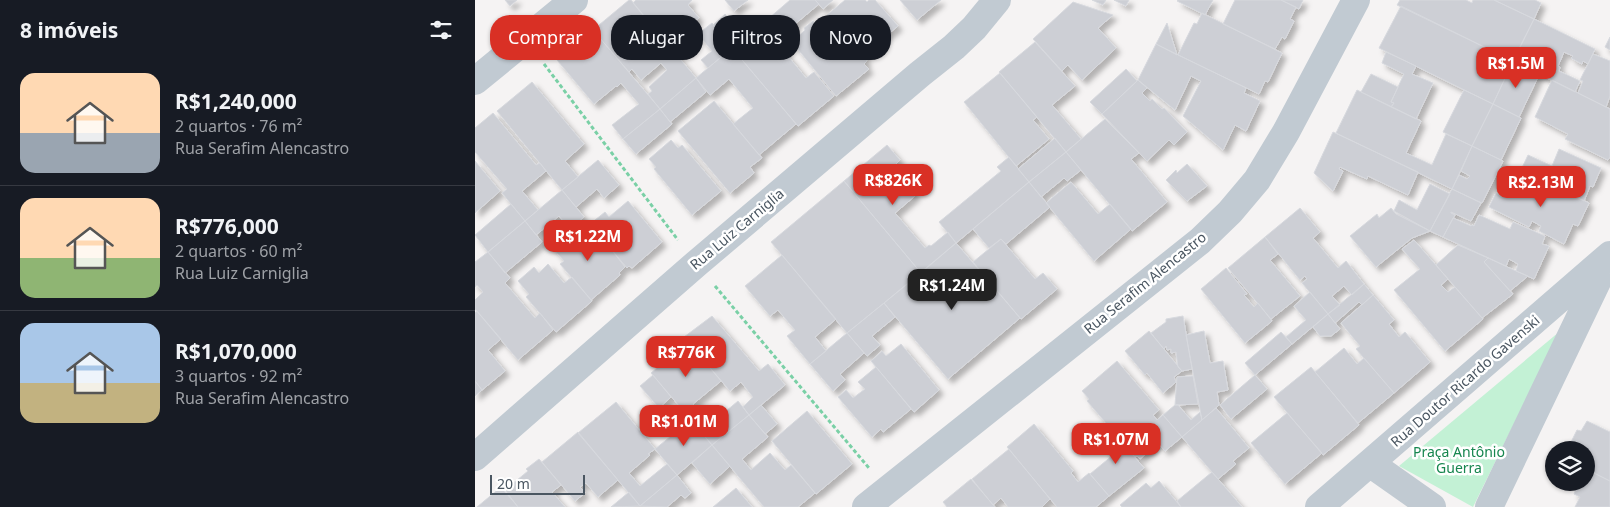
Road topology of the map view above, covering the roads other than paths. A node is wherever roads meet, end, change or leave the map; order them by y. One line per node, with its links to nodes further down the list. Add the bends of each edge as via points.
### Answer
1 (574, 0): 4 (street)
2 (997, 0): 6 (street, Rua Luiz Carniglia, via 954,47)
3 (1356, 0): 8 (street, Rua Serafim Alencastro, via 1273,155 1230,212 1200,241)
4 (475, 81)
5 (1610, 255): 7 (street, Rua Doutor Ricardo Gavenski); 11 (street)
6 (475, 457)
7 (1371, 464): 9 (street, Rua Doutor Ricardo Gavenski); 10 (street)
8 (866, 507)
9 (1319, 507)
10 (1432, 507)
11 (1489, 507)

